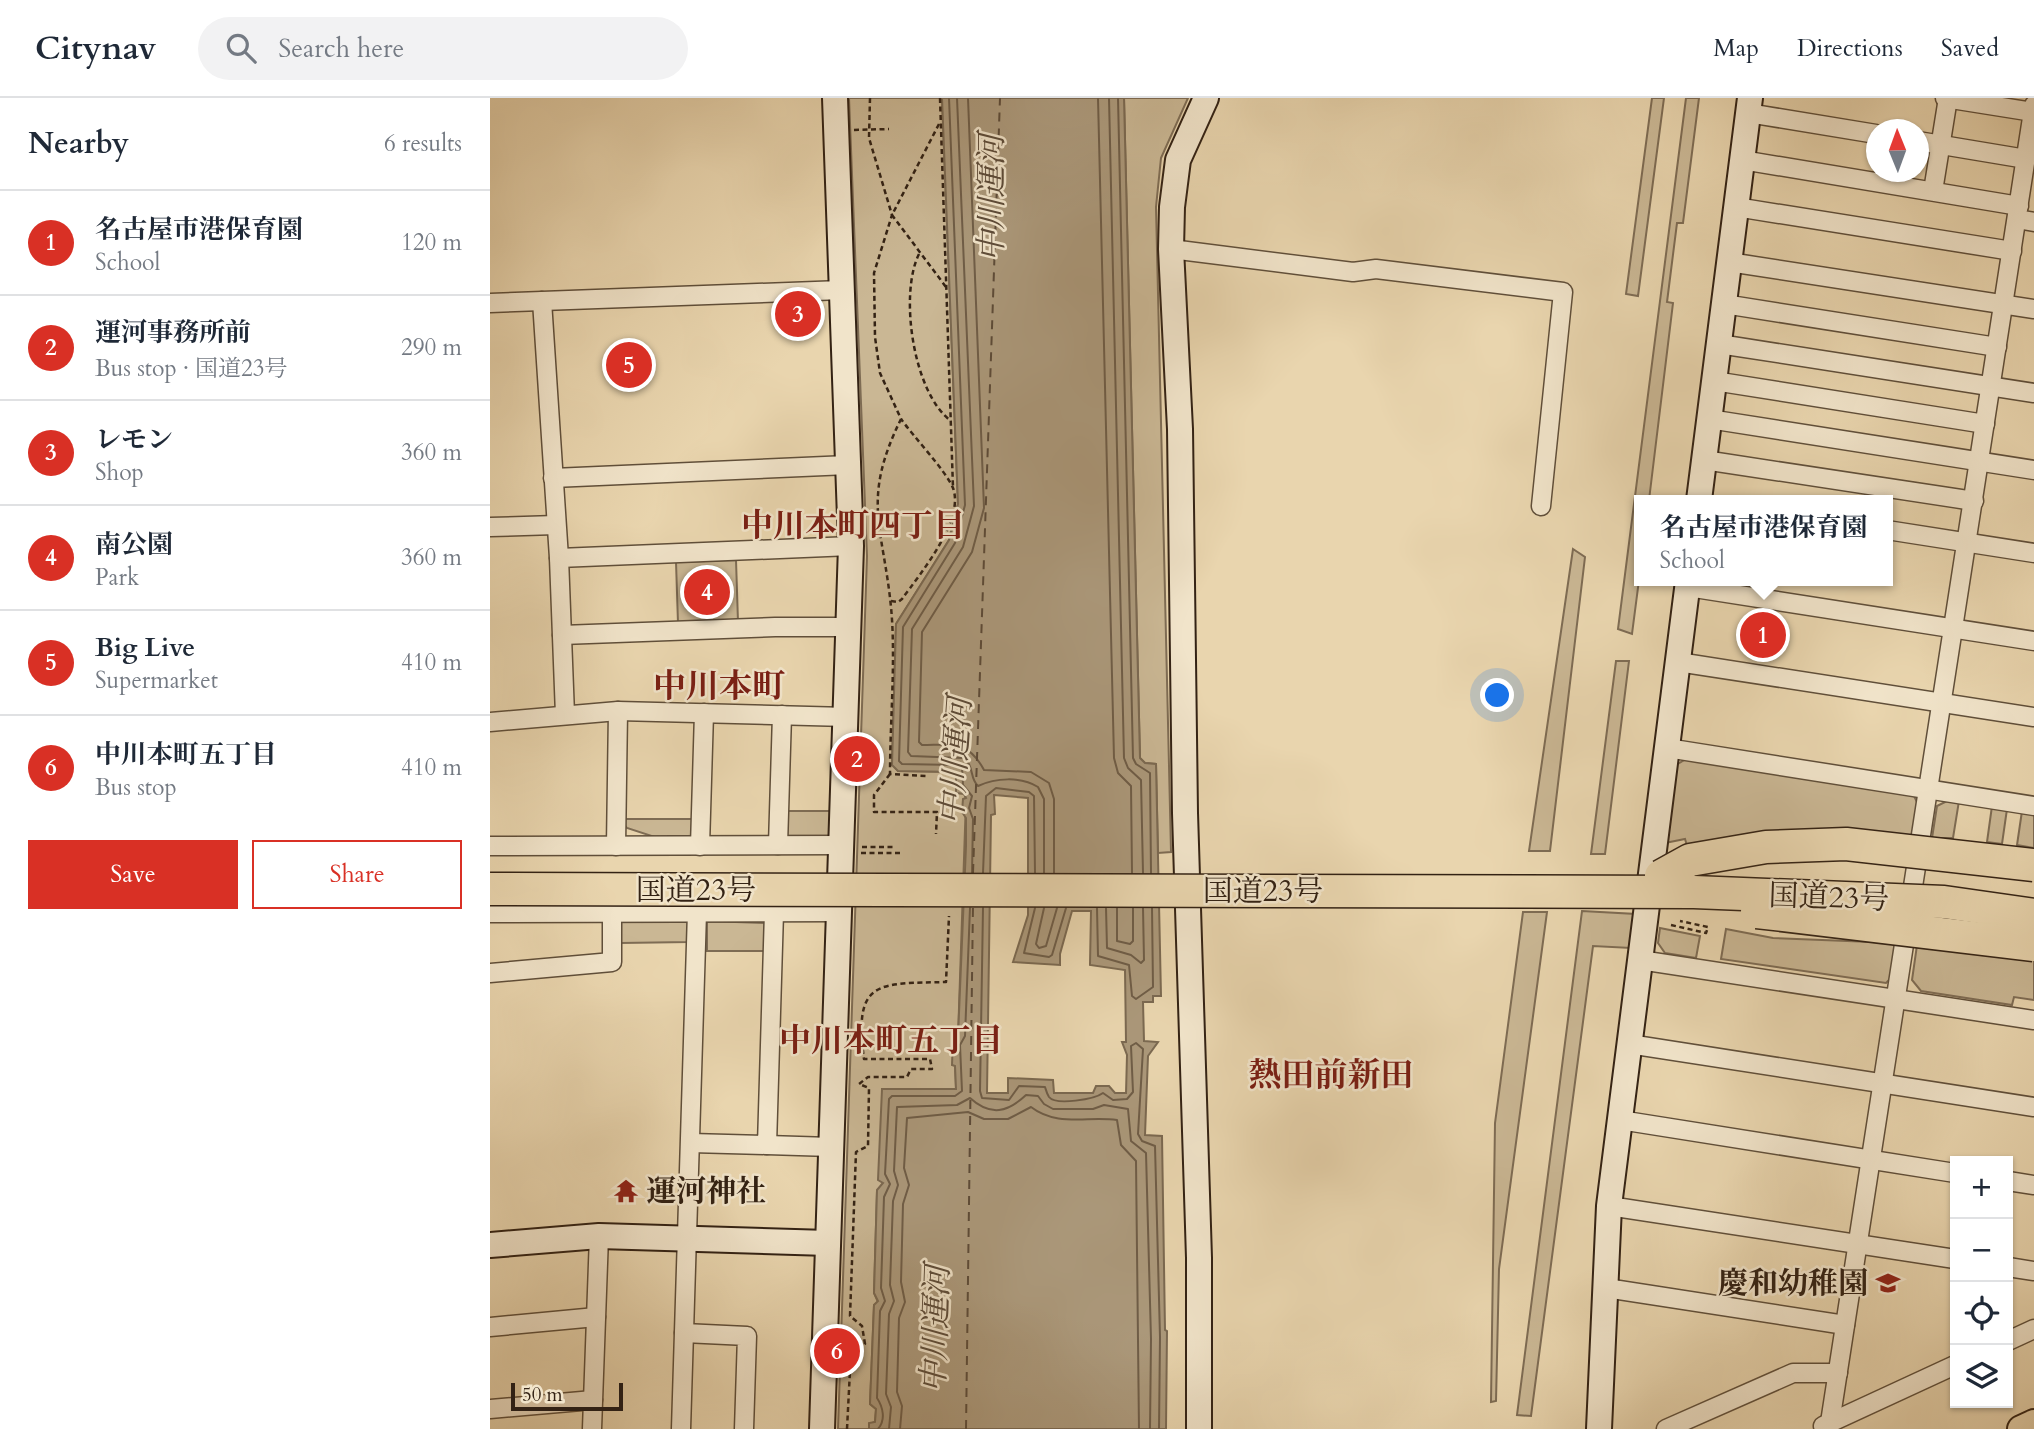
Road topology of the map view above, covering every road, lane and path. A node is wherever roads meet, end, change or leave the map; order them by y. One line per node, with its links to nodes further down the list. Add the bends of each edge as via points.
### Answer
1 (835, 98): 11 (street)
2 (870, 98): 9 (path)
3 (940, 98): 8 (path)
4 (1206, 98): 21 (street, via 1178,160)
5 (1947, 98): 7 (street); 14 (street)
6 (1749, 106): 12 (street); 16 (street)
7 (2034, 108): 15 (street)
8 (941, 121): 19 (path); 25 (path)
9 (867, 129): 10 (path); 11 (path); 19 (path)
10 (889, 129)
11 (836, 130): 26 (street)
12 (1866, 132)
13 (1929, 143): 14 (street)
14 (1941, 145): 15 (street); 17 (street)
15 (2029, 149): 20 (street)
16 (1742, 160): 17 (street); 18 (street)
17 (1933, 191): 20 (street)
18 (1736, 207): 22 (street); 24 (street)
19 (892, 215): 23 (path); 38 (path, via 874,273 875,337 880,373)
20 (2023, 216): 22 (street)
21 (1171, 249): 49 (street, via 1563,292); 142 (street, via 1181,429)
22 (2012, 251): 30 (street)
23 (919, 254): 25 (path); 39 (path, via 911,290 914,344 926,387)
24 (1729, 262): 29 (street); 30 (street)
25 (946, 287): 39 (path)
26 (842, 290): 27 (street); 43 (street)
27 (542, 301): 28 (street); 45 (street)
28 (490, 303)
29 (1724, 304): 32 (street); 33 (street)
30 (2004, 304): 31 (street); 33 (street)
31 (2034, 309)
32 (1719, 344): 34 (street); 35 (street)
33 (1997, 346): 35 (street)
34 (1714, 381): 37 (street); 40 (street)
35 (1991, 386): 36 (street); 40 (street)
36 (2034, 393)
37 (1709, 418): 41 (street); 42 (street)
38 (901, 419): 46 (path); 59 (path, via 887,447 876,502)
39 (951, 421): 46 (path)
40 (1986, 424): 42 (street)
41 (1704, 460): 47 (street); 48 (street)
42 (1980, 462): 44 (street); 48 (street)
43 (848, 465): 45 (street); 54 (street)
44 (2034, 470)
45 (553, 478): 50 (street)
46 (953, 488): 59 (path, via 954,507 941,543 902,599)
47 (1700, 495)
48 (1973, 502): 53 (street)
49 (1541, 506)
50 (556, 525): 51 (street); 56 (street)
51 (490, 527)
52 (1893, 531): 53 (street)
53 (1967, 543): 55 (street); 61 (street)
54 (851, 547): 56 (street); 60 (street)
55 (2034, 553)
56 (559, 558): 62 (street)
57 (1688, 586): 64 (street)
58 (1700, 586): 61 (street)
59 (890, 601): 74 (path)
60 (850, 627): 62 (street); 70 (street)
61 (1954, 628): 63 (street); 65 (street)
62 (562, 635): 68 (street)
63 (2034, 641)
64 (1678, 662): 65 (street); 73 (street)
65 (1942, 703): 71 (street); 76 (street)
66 (618, 710): 67 (street); 68 (street); 82 (street)
67 (704, 713): 69 (street); 83 (street)
68 (565, 715): 72 (street)
69 (782, 715): 70 (street); 79 (street)
70 (847, 717): 80 (street)
71 (2034, 717)
72 (490, 722)
73 (1667, 748): 76 (street); 100 (street)
74 (890, 774): 75 (path); 78 (path, via 874,795 874,812 937,811)
75 (926, 776)
76 (1929, 789): 77 (street); 102 (street)
77 (2034, 806)
78 (936, 834)
79 (778, 845): 80 (street); 83 (street)
80 (841, 845): 94 (street)
81 (490, 846): 82 (street)
82 (616, 846): 83 (street)
83 (700, 846)
84 (893, 847): 85 (path, via 861,847 861,853)
85 (900, 853)
86 (2034, 865): 90 (highway, bridge, via 1846,844 1766,847 1690,860)
87 (490, 871): 90 (highway, 国道23号, via 1453,872)
88 (490, 889): 90 (highway, 国道23号, bridge)
89 (2034, 895): 90 (highway, 国道23号, via 1935,882)
90 (1672, 896): 96 (highway, 国道23号, bridge, via 1944,902); 98 (path, via 1707,927 1706,933); 99 (highway, bridge, via 1744,910)
91 (611, 912): 92 (street); 95 (street); 101 (street, via 612,962)
92 (697, 912): 93 (street); 108 (street)
93 (774, 912): 94 (street); 109 (street)
94 (839, 912): 110 (street)
95 (490, 913)
96 (2034, 915)
97 (950, 916): 141 (path, via 946,982 877,987 865,999 864,1059 930,1059 932,1069 911,1069 908,1077 868,1077 859,1084 869,1088 868,1146 856,1152 850,1315 862,1326 865,1344 851,1351)
98 (1671, 925)
99 (2034, 945)
100 (1640, 960): 102 (street); 104 (street)
101 (490, 973)
102 (1896, 999): 103 (street); 105 (street)
103 (2034, 1020)
104 (1629, 1044): 105 (street); 107 (street)
105 (1883, 1083): 106 (street); 111 (street)
106 (2034, 1107)
107 (1620, 1120): 111 (street); 115 (street)
108 (691, 1143): 109 (street); 117 (street)
109 (767, 1145): 110 (street)
110 (831, 1147): 118 (street)
111 (1871, 1160): 112 (street); 119 (street)
112 (1950, 1172)
113 (2013, 1182): 114 (street)
114 (2034, 1185)
115 (1609, 1206): 119 (street); 124 (street)
116 (599, 1236): 117 (street); 120 (street); 125 (street)
117 (687, 1238): 118 (street); 129 (street)
118 (828, 1243): 140 (street)
119 (1858, 1244): 121 (street); 126 (street)
120 (490, 1245)
121 (1950, 1258)
122 (2013, 1268): 123 (street)
123 (2034, 1271)
124 (1606, 1288): 126 (street); 143 (street)
125 (596, 1318): 127 (street); 133 (street)
126 (1845, 1325): 132 (street)
127 (490, 1327)
128 (2034, 1329): 130 (street)
129 (684, 1333): 138 (street); 139 (street, via 747,1336)
130 (2013, 1339)
131 (1950, 1367): 136 (street)
132 (1838, 1373): 136 (street); 144 (street, via 1793,1373)
133 (593, 1400): 134 (street); 137 (street)
134 (490, 1409)
135 (2034, 1423): 145 (main road)
136 (1825, 1427)
137 (593, 1429)
138 (681, 1429)
139 (744, 1429)
140 (822, 1429)
141 (847, 1429)
142 (1199, 1429)
143 (1599, 1429)
144 (1665, 1429)
145 (2021, 1429)

